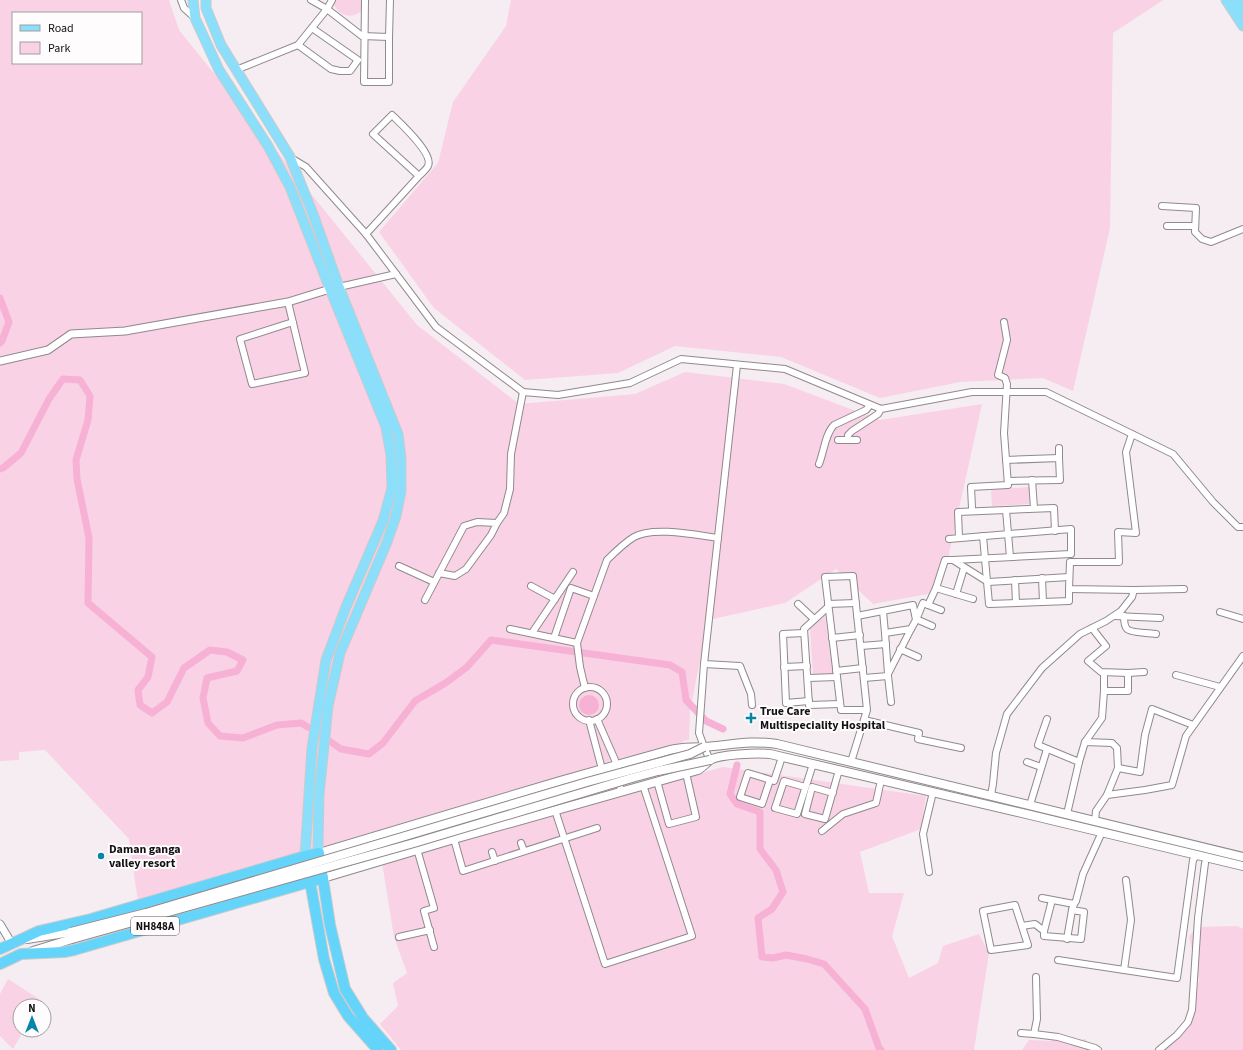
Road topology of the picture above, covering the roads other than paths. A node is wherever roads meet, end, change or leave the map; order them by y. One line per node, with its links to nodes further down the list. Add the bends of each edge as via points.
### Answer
1 (181, 0): 12 (street, via 184,8)
2 (193, 0): 12 (main road)
3 (206, 0): 19 (main road, via 206,8 221,45)
4 (311, 0): 10 (street)
5 (332, 0): 10 (street)
6 (364, 0): 15 (street)
7 (390, 0): 16 (street)
8 (1226, 0): 13 (main road)
9 (1236, 0): 11 (main road)
10 (326, 9): 14 (street); 15 (street)
11 (1243, 11)
12 (195, 18): 29 (main road, via 219,70 268,146 290,187)
13 (1243, 26)
14 (312, 28): 17 (street); 18 (street)
15 (365, 36): 16 (street); 18 (street)
16 (389, 37): 18 (street, via 389,82 364,82)
17 (298, 45): 18 (street, via 330,68 340,71 350,71); 19 (street)
18 (361, 60)
19 (236, 70): 20 (main road)
20 (290, 158): 26 (street, via 306,167); 28 (main road)
21 (419, 176): 21 (street, via 373,134 392,115 425,150 429,160 428,166); 26 (street)
22 (1162, 206): 24 (street, via 1196,208)
23 (1167, 226): 24 (street)
24 (1195, 226): 25 (street, via 1195,232 1202,239 1211,242)
25 (1243, 229)
26 (366, 234): 27 (street)
27 (396, 274): 28 (street); 35 (street, via 436,327)
28 (339, 287): 185 (main road, via 398,434 401,491 387,542 340,653 326,723 319,795)
29 (330, 289): 30 (street); 187 (main road, via 386,427 391,455 392,488 383,521 326,660 312,748)
30 (288, 302): 31 (street); 33 (street, via 125,331 71,334 48,350)
31 (293, 322): 31 (street, via 305,373 252,384 240,339)
32 (1004, 322): 36 (street, via 1007,340 998,375 1005,378)
33 (0, 361)
34 (737, 364): 35 (street, via 681,359 630,383 558,395); 37 (street, via 785,369); 57 (street)
35 (523, 392): 52 (street, via 511,454 510,489 504,513)
36 (1007, 392): 38 (street, via 972,392); 39 (street, via 1046,392); 45 (street, via 1004,433)
37 (870, 405): 38 (street); 46 (street, via 866,410 830,429)
38 (881, 409): 41 (street, via 878,414 852,431 848,435)
39 (1132, 434): 53 (street, via 1172,454 1213,502 1238,527); 64 (street, via 1126,452 1136,532 1118,532 1119,562)
40 (838, 440): 41 (street)
41 (848, 440): 42 (street)
42 (857, 440)
43 (1059, 448): 44 (street)
44 (1059, 458): 45 (street); 47 (street, via 1060,480)
45 (1006, 460): 48 (street)
46 (819, 464)
47 (1032, 480): 48 (street); 50 (street)
48 (1008, 481): 49 (street, via 1008,485 971,487)
49 (972, 508)
50 (1034, 508): 51 (street); 54 (street, via 1054,508)
51 (1006, 510): 55 (street); 58 (street, via 958,512)
52 (497, 523): 68 (street, via 466,569 455,576); 68 (street, via 477,522 464,526)
53 (1243, 527)
54 (1055, 530): 55 (street); 60 (street, via 1071,529)
55 (1008, 534): 56 (street); 61 (street)
56 (983, 536): 58 (street); 62 (street)
57 (718, 538): 81 (street, via 665,532 635,537 607,560); 118 (street)
58 (959, 538): 59 (street)
59 (949, 539)
60 (1071, 554): 61 (street); 64 (street)
61 (1010, 557): 62 (street)
62 (985, 558): 63 (street); 73 (street)
63 (953, 560): 66 (street); 76 (street, via 946,560)
64 (1070, 562): 69 (street)
65 (399, 566): 72 (street)
66 (964, 568): 73 (street); 80 (street)
67 (573, 572): 75 (street)
68 (439, 573): 72 (street)
69 (1069, 577): 70 (street); 77 (street)
70 (1042, 578): 71 (street); 85 (street)
71 (1015, 580): 73 (street); 87 (street)
72 (434, 582): 84 (street)
73 (988, 582): 87 (street, via 989,604)
74 (531, 586): 82 (street)
75 (567, 586): 81 (street); 82 (street); 110 (street)
76 (936, 588): 80 (street); 89 (street)
77 (1069, 589): 79 (street); 85 (street, via 1068,601)
78 (1184, 589): 79 (street)
79 (1134, 590): 95 (street)
80 (956, 594): 83 (street)
81 (594, 596): 112 (street)
82 (555, 599): 105 (street)
83 (973, 599)
84 (425, 600)
85 (1043, 602): 87 (street)
86 (856, 603): 90 (street); 90 (street, via 853,576 825,576); 94 (street)
87 (1016, 603)
88 (798, 604): 98 (street)
89 (928, 605): 91 (street); 99 (street, via 923,603)
90 (828, 606): 98 (street); 111 (street)
91 (941, 610)
92 (883, 611): 94 (street); 99 (street, via 913,605); 107 (street)
93 (1220, 612): 100 (street)
94 (858, 616): 109 (street)
95 (1115, 616): 96 (street); 102 (street)
96 (1124, 616): 97 (street); 108 (street, via 1128,630)
97 (1160, 618)
98 (814, 619): 106 (street, via 804,629)
99 (916, 619): 101 (street); 104 (street)
100 (1243, 619)
101 (932, 626)
102 (1092, 628): 123 (street, via 1106,646 1088,661); 169 (street, via 1080,634 1042,668 1007,714 996,753)
103 (510, 629): 105 (street)
104 (911, 629): 107 (street); 115 (street)
105 (532, 633): 110 (street)
106 (804, 633): 119 (street); 120 (street, via 783,634)
107 (885, 633): 113 (street)
108 (1156, 634)
109 (860, 636): 111 (street); 114 (street)
110 (554, 638): 112 (street)
111 (832, 638): 125 (street)
112 (577, 643): 131 (street)
113 (886, 644): 114 (street); 126 (street)
114 (861, 646): 121 (street)
115 (900, 649): 117 (street); 126 (street)
116 (1243, 656): 130 (street)
117 (918, 657)
118 (704, 664): 136 (street, via 740,666 751,694); 144 (street, via 699,733)
119 (806, 666): 120 (street); 128 (street)
120 (784, 667): 133 (street, via 786,703)
121 (863, 668): 125 (street); 129 (street)
122 (1144, 672): 124 (street)
123 (1104, 673): 124 (street); 132 (street)
124 (1128, 673): 132 (street, via 1128,691)
125 (836, 674): 128 (street); 135 (street)
126 (888, 675): 129 (street); 134 (street)
127 (1176, 675): 130 (street)
128 (808, 678): 133 (street)
129 (864, 678): 137 (street)
130 (1220, 687): 142 (street)
131 (585, 688): 138 (street, via 595,688 604,695 607,705); 140 (street, via 576,694 573,705 581,718)
132 (1104, 691): 143 (street, via 1102,718)
133 (809, 701): 135 (street, via 809,705)
134 (891, 702)
135 (840, 704): 137 (street, via 841,710)
136 (752, 705)
137 (867, 710): 141 (street)
138 (598, 719): 140 (street); 153 (street)
139 (1047, 719): 146 (street, via 1038,745)
140 (589, 720): 156 (street)
141 (864, 720): 145 (street, via 919,733 918,739); 149 (street)
142 (1193, 725): 155 (street, via 1152,709 1144,735 1140,772); 170 (street, via 1186,736 1172,785)
143 (1085, 742): 151 (street); 155 (street, via 1112,743 1116,748)
144 (704, 747): 148 (street); 149 (main road, via 763,742); 153 (main road, via 670,750); 203 (main road, bridge, via 690,754 587,782)
145 (961, 748)
146 (1047, 749): 151 (street); 154 (street)
147 (782, 757): 148 (main road, via 752,753); 152 (main road); 160 (street, via 774,781)
148 (710, 760): 159 (main road, via 701,768); 203 (main road, bridge, via 632,778 399,847)
149 (851, 762): 158 (main road); 169 (main road)
150 (1027, 762): 154 (street)
151 (1079, 762): 173 (street)
152 (813, 764): 157 (main road); 164 (street)
153 (616, 765): 156 (main road); 165 (street)
154 (1041, 767): 171 (street)
155 (1118, 768): 170 (street)
156 (602, 769): 168 (street); 185 (main road)
157 (839, 770): 158 (main road); 167 (street)
158 (849, 772): 161 (main road)
159 (686, 774): 162 (main road); 162 (street, via 696,817 668,824)
160 (770, 780): 160 (street, via 762,804 740,797 748,773)
161 (881, 780): 166 (main road); 176 (street, via 876,802 843,814)
162 (657, 781): 163 (main road)
163 (643, 785): 165 (main road); 179 (street, via 692,936 605,964)
164 (805, 787): 164 (street, via 797,814 775,808 784,781)
165 (621, 791): 168 (main road)
166 (934, 792): 177 (main road); 192 (street, via 923,834)
167 (833, 793): 167 (street, via 825,818 805,814 812,787)
168 (609, 795): 172 (main road)
169 (991, 795): 171 (main road)
170 (1107, 795): 174 (street, via 1096,811)
171 (1030, 805): 173 (main road)
172 (555, 810): 178 (main road); 179 (street)
173 (1067, 814): 174 (main road)
174 (1094, 821): 181 (main road)
175 (597, 828): 179 (street)
176 (822, 831)
177 (1102, 832): 186 (main road); 198 (street, via 1083,874)
178 (454, 839): 182 (main road); 189 (street, via 463,871)
179 (564, 839): 183 (street)
180 (521, 843): 183 (street)
181 (1214, 849): 188 (main road); 190 (main road)
182 (417, 850): 193 (main road); 201 (street, via 434,908 424,911)
183 (524, 851): 189 (street)
184 (492, 852): 189 (street)
185 (318, 853): 187 (highway); 193 (highway)
186 (1197, 855): 190 (main road); 213 (street, via 1193,860 1177,978)
187 (305, 856): 195 (highway); 206 (highway, via 92,919 38,931)
188 (1243, 857)
189 (495, 860)
190 (1208, 861): 191 (main road); 220 (street, via 1198,918 1192,1010 1188,1022)
191 (1243, 866)
192 (929, 872)
193 (323, 878): 195 (highway, NH848A); 218 (highway, via 330,925 345,989 363,1018)
194 (1126, 880): 213 (street, via 1131,920)
195 (310, 882): 210 (highway, NH848A, via 74,950); 217 (highway, via 324,959 334,993 348,1016)
196 (1042, 898): 197 (street)
197 (1052, 900): 198 (street); 202 (street)
198 (1073, 907): 205 (street); 205 (street, via 1084,912 1080,940)
199 (0, 924): 207 (street)
200 (1022, 926): 200 (street, via 1028,945 991,950 983,911 1015,905); 202 (street, via 1035,924)
201 (430, 930): 204 (street); 208 (street)
202 (1044, 931): 205 (street, via 1044,936)
203 (72, 936): 206 (main road); 210 (main road)
204 (399, 937)
205 (1067, 939)
206 (22, 940): 207 (highway)
207 (12, 944): 209 (highway)
208 (434, 947)
209 (0, 949)
210 (21, 954): 212 (highway, NH848A)
211 (1058, 960): 213 (street)
212 (0, 964)
213 (1124, 970)
214 (1036, 977): 216 (street)
215 (1021, 1033): 216 (street)
216 (1034, 1034): 219 (street, via 1058,1037)
217 (378, 1050)
218 (391, 1050)
219 (1098, 1050)
220 (1159, 1050)

